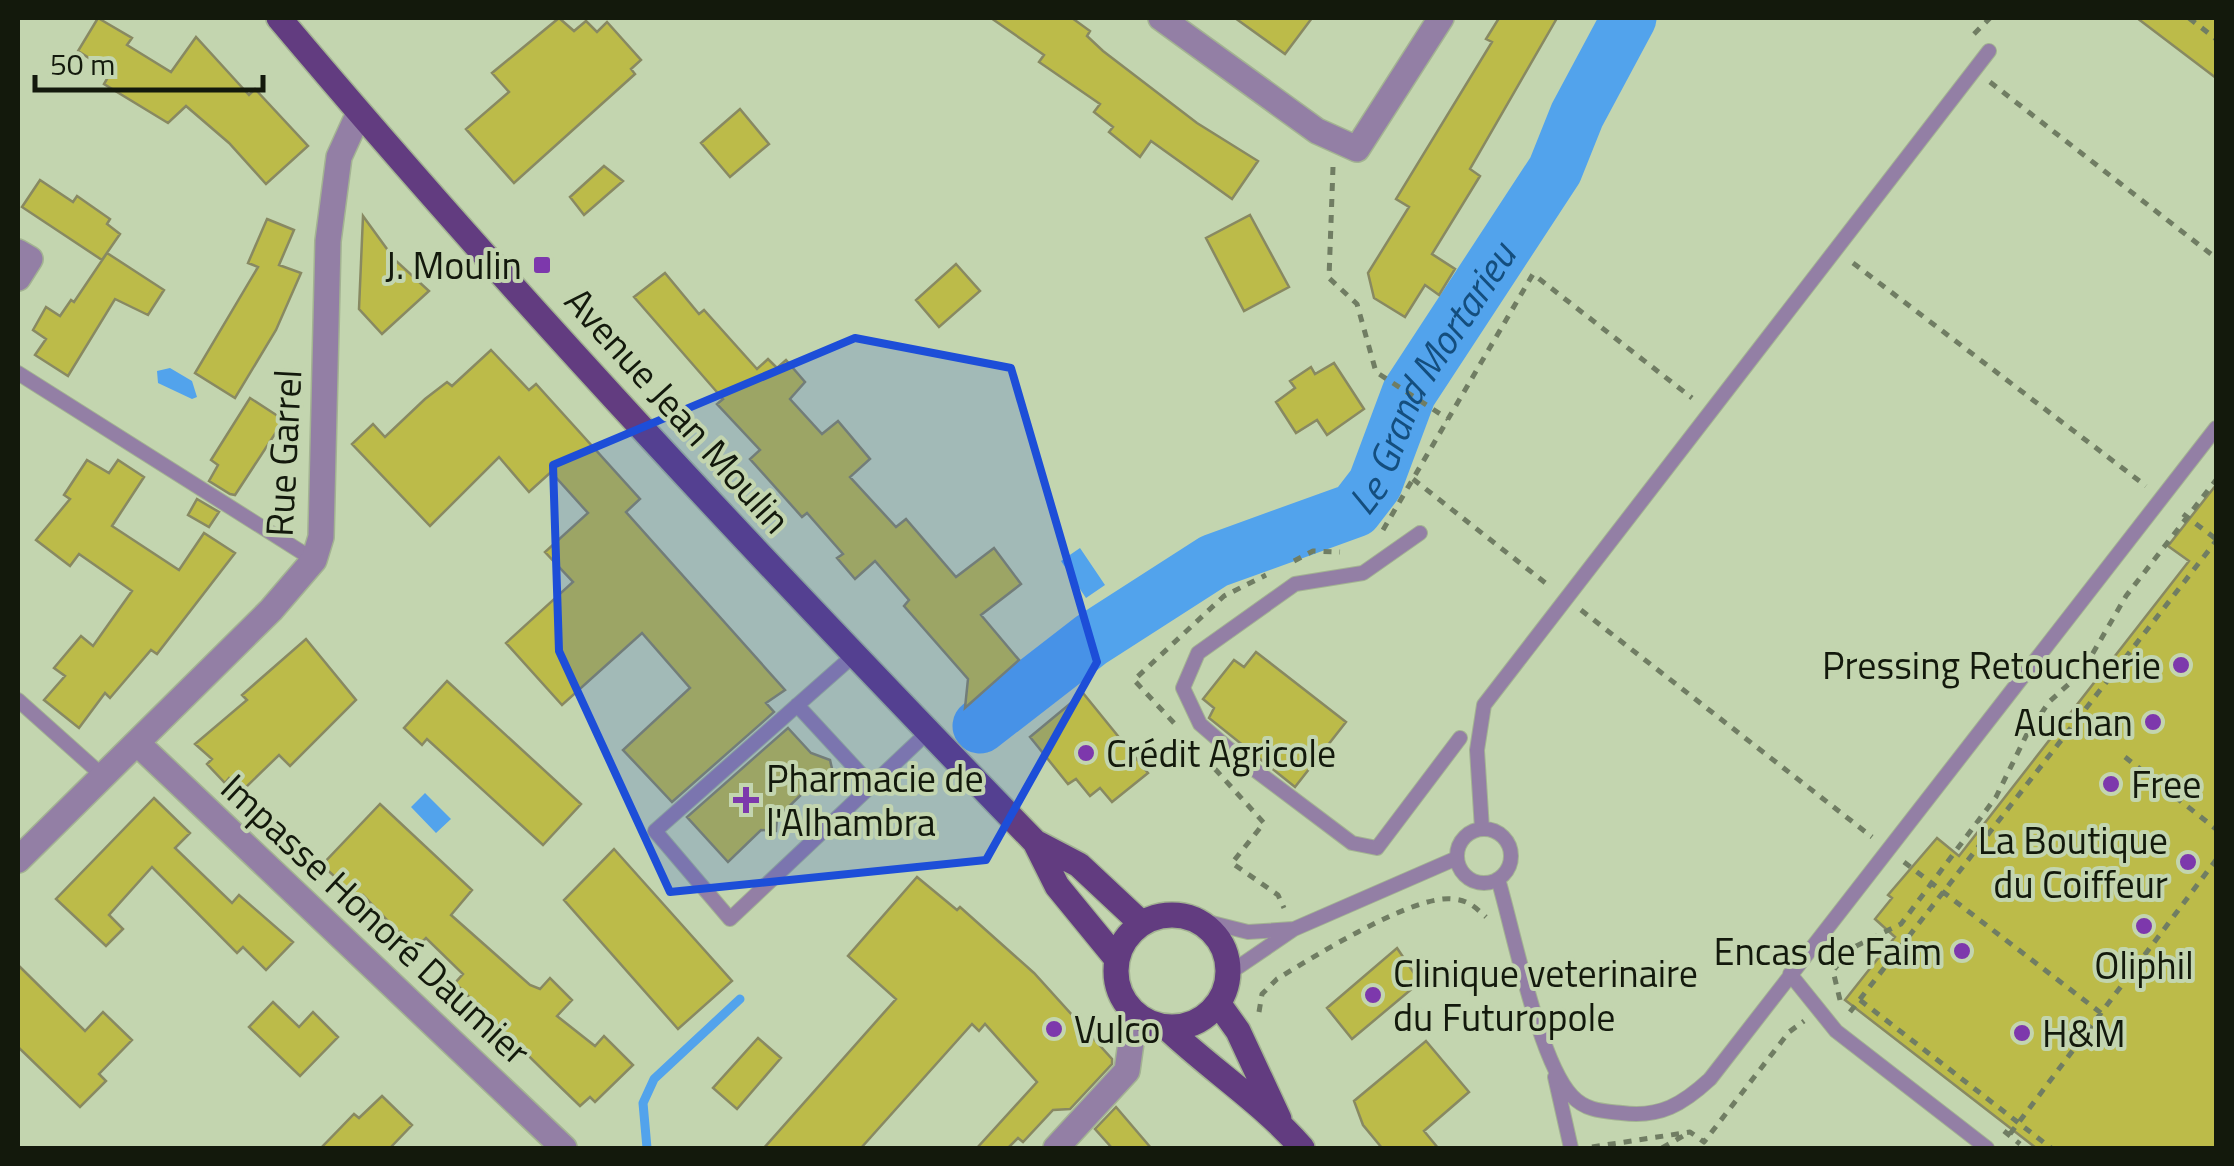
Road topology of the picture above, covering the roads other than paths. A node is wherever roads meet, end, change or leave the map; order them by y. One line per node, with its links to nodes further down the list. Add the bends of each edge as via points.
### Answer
1 (278, 18): 5 (main road, Avenue Jean Moulin)
2 (1161, 18): 3 (street, via 1317,132 1357,149)
3 (1441, 18)
4 (1989, 51): 20 (lane, via 1484,705 1477,750)
5 (359, 113): 11 (street, Rue Garrel, via 339,157 328,241 321,537); 12 (main road, Avenue Jean Moulin)
6 (18, 252): 7 (street, via 30,259)
7 (18, 278)
8 (18, 373): 11 (lane)
9 (2216, 428): 30 (lane)
10 (1420, 533): 16 (lane, via 1364,573 1296,584 1198,653 1183,688 1200,724 1243,761 1352,843 1376,848)
11 (314, 560): 17 (street, Rue Garrel)
12 (854, 656): 14 (lane); 15 (main road, Avenue Jean Moulin)
13 (18, 700): 18 (lane)
14 (797, 705): 19 (lane); 19 (lane, via 655,831 730,918)
15 (928, 732): 19 (lane); 21 (main road, Avenue Jean Moulin)
16 (1460, 738)
17 (136, 743): 18 (street, Rue Garrel); 36 (street, Impasse Honoré Daumier)
18 (103, 776): 23 (street, Rue Garrel)
19 (871, 785)
20 (1482, 829): 22 (lane, via 1466,835); 24 (lane, via 1498,833 1509,847 1509,865)
21 (1035, 842): 26 (main road, Avenue Jean Moulin, via 1078,865); 28 (main road, Avenue Jean Moulin, via 1056,886)
22 (1458, 858): 24 (lane, via 1472,880); 27 (lane)
23 (18, 860)
24 (1498, 879): 34 (lane)
25 (1192, 918): 26 (main road, via 1165,915); 27 (lane, via 1248,932); 29 (main road, via 1216,936)
26 (1141, 923): 28 (main road)
27 (1294, 929): 29 (lane)
28 (1116, 958): 32 (main road, via 1118,988)
29 (1228, 974): 31 (main road)
30 (1790, 974): 34 (lane, via 1710,1078 1667,1112 1592,1110 1572,1096); 40 (lane, via 1836,1031)
31 (1218, 1003): 33 (main road, via 1195,1022); 35 (main road)
32 (1135, 1014): 33 (main road); 37 (street, via 1127,1070)
33 (1166, 1027): 35 (main road)
34 (1552, 1067): 39 (lane)
35 (1281, 1123): 38 (main road)
36 (564, 1148)
37 (1056, 1148)
38 (1302, 1148)
39 (1571, 1148)
40 (1987, 1148)

